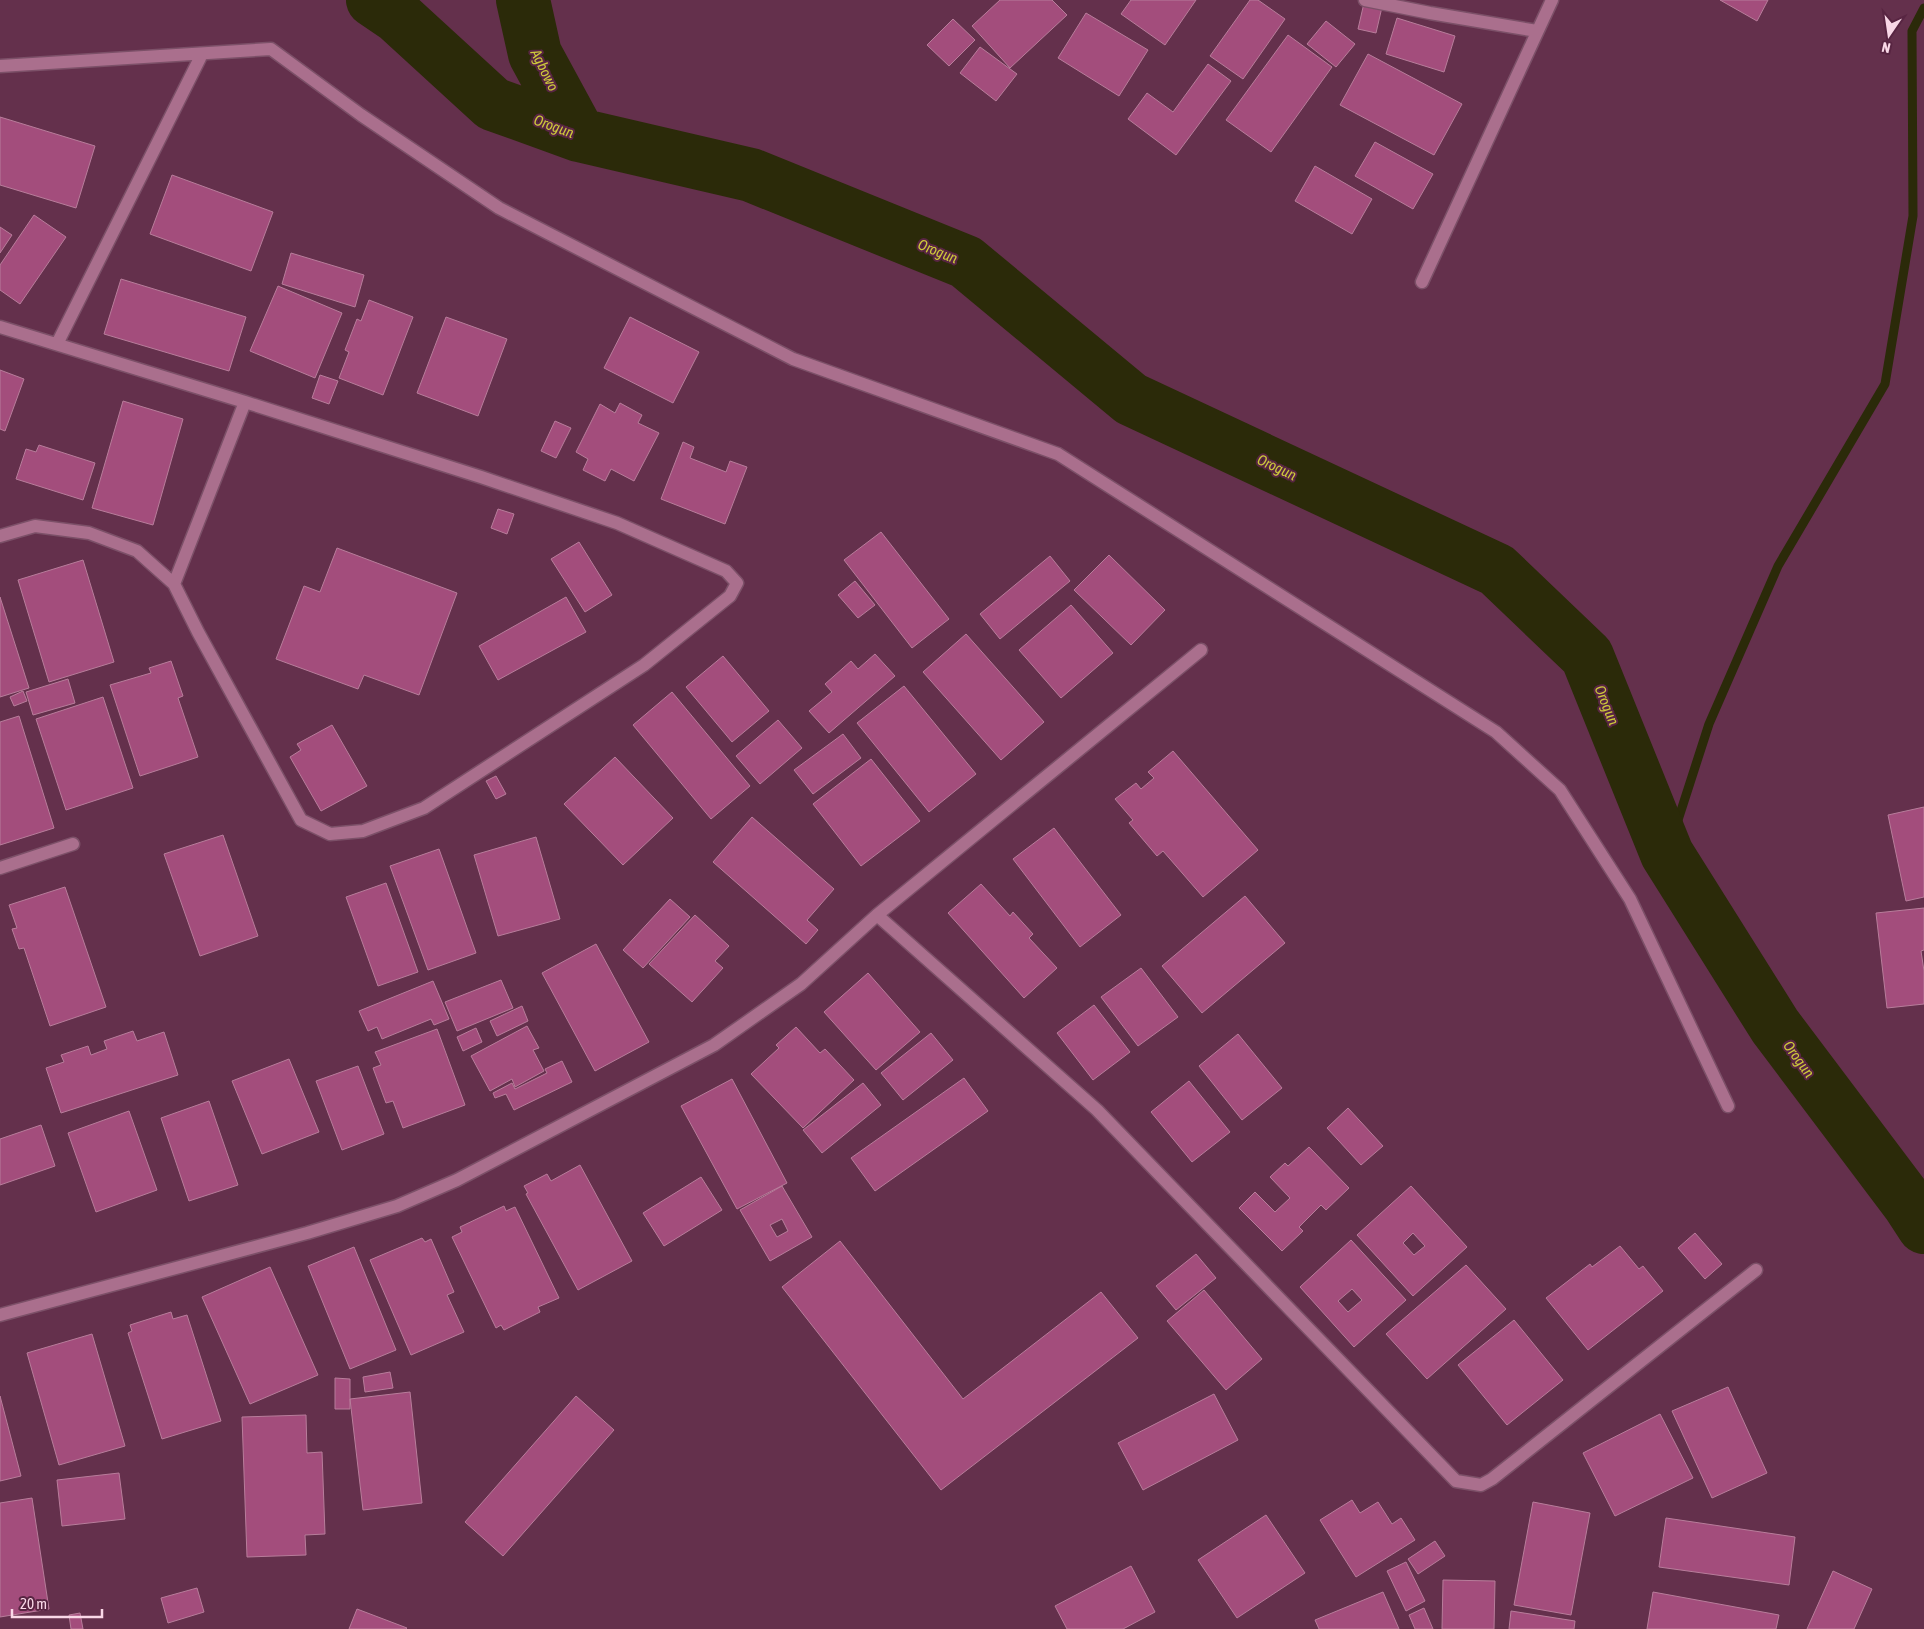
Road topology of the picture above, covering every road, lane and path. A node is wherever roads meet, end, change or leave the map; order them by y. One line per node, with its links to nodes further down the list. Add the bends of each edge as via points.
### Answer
1 (1366, 0): 3 (street)
2 (1552, 0): 3 (street)
3 (1537, 31): 6 (street)
4 (202, 54): 5 (street); 8 (street); 16 (street, via 271,49 361,115 499,208 793,359 1058,454 1496,732 1560,790 1630,899)
5 (0, 66)
6 (1422, 282)
7 (0, 327): 8 (street)
8 (57, 344): 9 (street)
9 (245, 402): 11 (street); 11 (street, via 616,523 726,571 737,583 730,596 644,665 424,808 363,831 330,834 302,820)
10 (0, 536): 11 (street, via 34,526 89,533 138,551)
11 (174, 584)
12 (1202, 650): 15 (street)
13 (73, 844): 14 (street)
14 (0, 868)
15 (877, 915): 17 (street, via 1097,1110 1456,1481 1481,1485 1492,1479); 18 (street, via 801,984 714,1045 457,1180 397,1206 306,1233)
16 (1728, 1106)
17 (1756, 1270)
18 (0, 1315)

